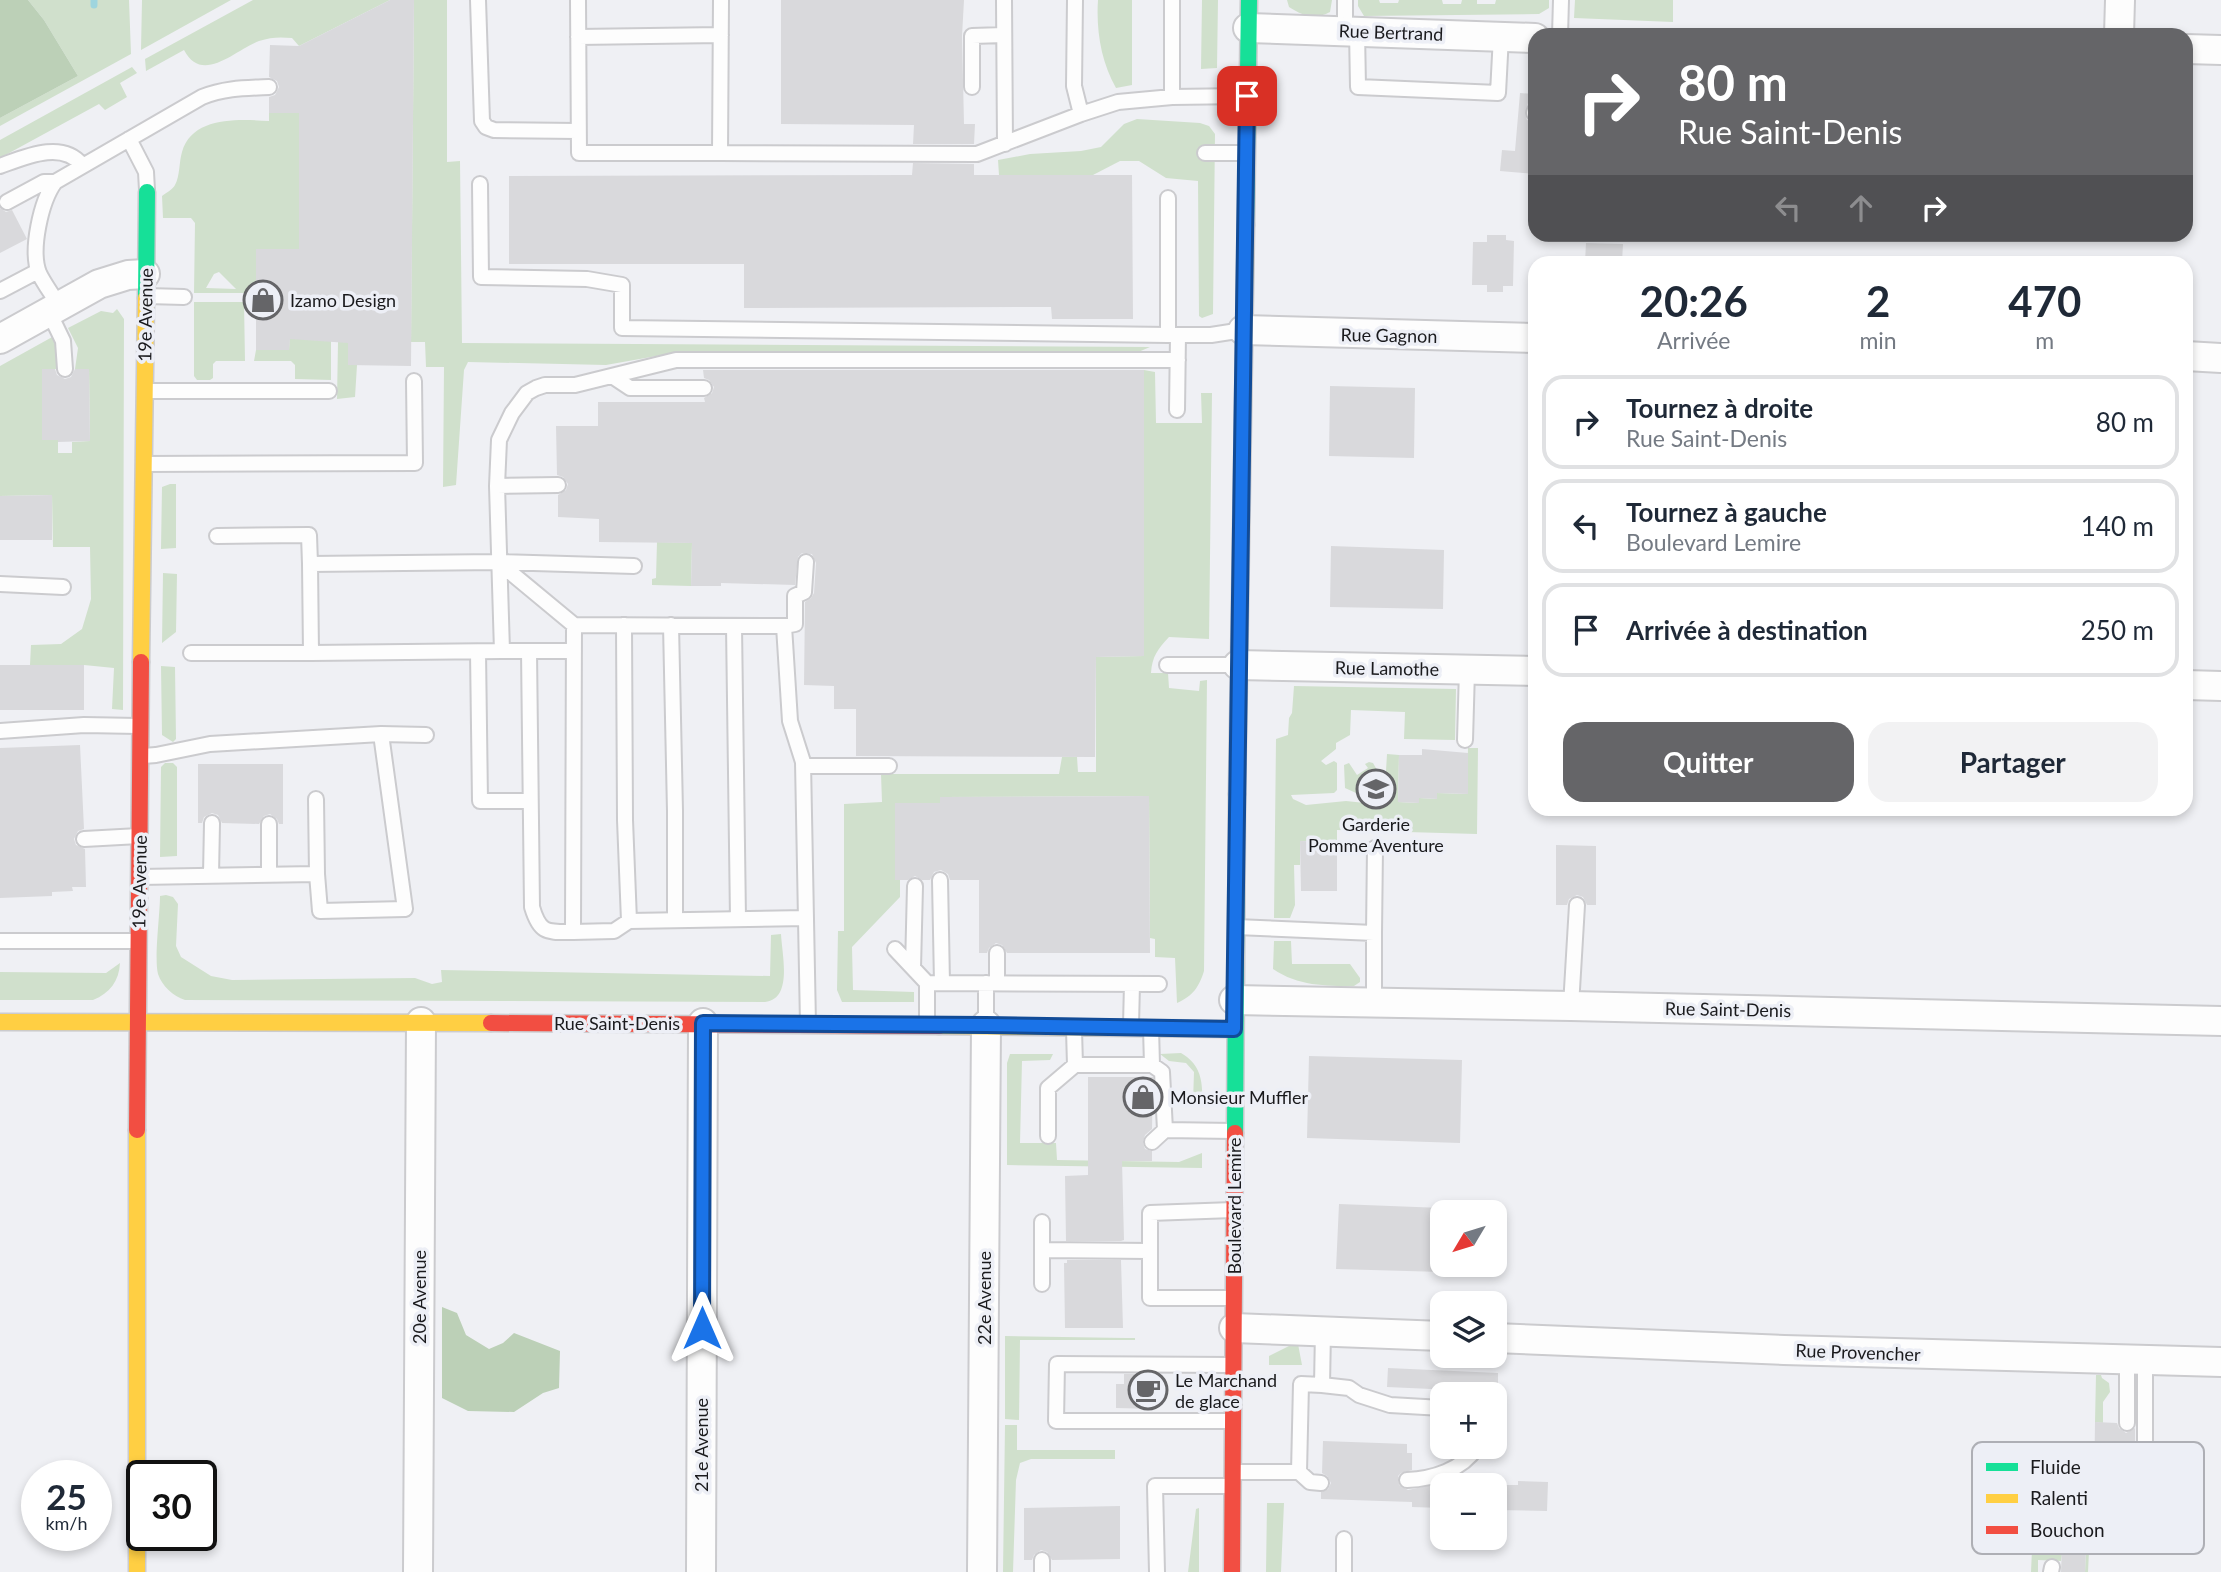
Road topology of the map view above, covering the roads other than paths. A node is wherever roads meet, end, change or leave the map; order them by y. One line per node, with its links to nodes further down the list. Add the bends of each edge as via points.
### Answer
1 (478, 0): 27 (lane, via 482,121 486,127)
2 (578, 0): 18 (lane)
3 (721, 0): 15 (lane)
4 (1004, 0): 16 (lane)
5 (1075, 0): 26 (lane, via 1074,86)
6 (1172, 0): 25 (lane)
7 (1249, 0): 11 (street, Boulevard Lemire)
8 (1345, 0): 14 (lane)
9 (1562, 0): 12 (lane)
10 (2120, 0): 13 (street)
11 (1248, 28): 14 (street, Rue Bertrand); 24 (street, Boulevard Lemire)
12 (1560, 28)
13 (2119, 28)
14 (1351, 31): 17 (street, Rue Bertrand); 17 (lane, via 1358,87 1498,93)
15 (721, 35): 18 (lane); 30 (lane)
16 (1004, 35): 23 (lane, via 972,36); 29 (lane)
17 (1501, 36): 19 (street, Rue Bertrand)
18 (578, 37): 27 (lane)
19 (1528, 38)
20 (2193, 49): 21 (street)
21 (2221, 50)
22 (269, 87): 28 (lane, via 217,91)
23 (972, 87)
24 (1247, 96): 25 (lane); 32 (street, Boulevard Lemire)
25 (1172, 97): 26 (lane, via 1126,101)
26 (1081, 114): 29 (lane)
27 (578, 131): 30 (lane, via 579,153)
28 (129, 139): 33 (lane); 37 (lane, via 146,172)
29 (1005, 144): 30 (lane, via 977,154)
30 (720, 153)
31 (1205, 153): 32 (lane)
32 (1246, 153): 45 (street, Boulevard Lemire)
33 (82, 165): 34 (lane, via 68,153 48,152); 35 (lane)
34 (0, 166)
35 (55, 182): 39 (lane, via 44,182); 40 (lane, via 40,213)
36 (480, 184): 46 (lane, via 481,277 587,279 622,285 622,328)
37 (147, 192): 41 (street, 19e Avenue)
38 (1168, 198): 46 (lane)
39 (7, 202)
40 (38, 271): 42 (lane); 44 (lane)
41 (145, 285): 43 (lane); 44 (street, via 113,279); 56 (street, 19e Avenue)
42 (0, 291)
43 (184, 297)
44 (54, 309): 48 (street); 52 (lane)
45 (1243, 330): 46 (lane); 47 (street, Rue Gagnon); 81 (street, Boulevard Lemire)
46 (1173, 335): 51 (lane)
47 (1528, 338)
48 (0, 339)
49 (2193, 356): 50 (street)
50 (2221, 358)
51 (1178, 360): 53 (lane, via 676,360); 58 (lane)
52 (65, 369)
53 (612, 376): 55 (lane, via 630,388); 61 (lane, via 527,393 499,440)
54 (414, 381): 59 (lane, via 415,463)
55 (704, 388)
56 (144, 391): 57 (lane); 59 (street, 19e Avenue)
57 (329, 391)
58 (1177, 410)
59 (143, 464): 86 (street, 19e Avenue)
60 (558, 485): 61 (lane)
61 (497, 486): 63 (lane)
62 (217, 536): 65 (lane, via 309,535)
63 (498, 562): 65 (lane); 66 (lane); 69 (lane); 74 (lane)
64 (806, 562): 73 (lane, via 804,592 795,596 795,624)
65 (310, 564): 79 (lane)
66 (634, 566)
67 (0, 584): 68 (lane)
68 (63, 587)
69 (574, 625): 70 (lane); 76 (lane)
70 (624, 625): 71 (lane); 111 (lane)
71 (671, 625): 72 (lane); 110 (lane)
72 (734, 626): 73 (lane); 109 (lane)
73 (784, 626): 92 (lane, via 790,721)
74 (502, 651): 75 (lane); 77 (lane)
75 (529, 651): 76 (lane); 95 (lane)
76 (574, 651): 113 (lane)
77 (478, 652): 79 (lane); 95 (lane, via 480,801)
78 (191, 653): 79 (lane)
79 (311, 653)
80 (1167, 665): 81 (lane)
81 (1238, 665): 82 (street, Rue Lamothe); 112 (street, Boulevard Lemire)
82 (1467, 670): 83 (street, Rue Lamothe); 90 (lane)
83 (1528, 671)
84 (2193, 685): 85 (street)
85 (2221, 686)
86 (140, 726): 87 (lane); 91 (street, 19e Avenue)
87 (0, 731)
88 (381, 734): 89 (lane); 91 (lane, via 210,744); 102 (lane, via 405,909 320,911)
89 (426, 735)
90 (1465, 740)
91 (140, 756): 98 (street, 19e Avenue)
92 (803, 766): 93 (lane); 108 (lane)
93 (889, 766)
94 (316, 799): 102 (lane)
95 (530, 801): 113 (lane, via 531,901 536,921 549,932)
96 (212, 823): 103 (lane)
97 (269, 824): 101 (lane)
98 (139, 836): 99 (lane); 104 (street, 19e Avenue)
99 (84, 839)
100 (1375, 848): 114 (lane)
101 (269, 874): 102 (lane); 103 (lane)
102 (317, 874)
103 (211, 876): 104 (lane)
104 (139, 877): 116 (street, 19e Avenue)
105 (940, 880): 121 (lane)
106 (915, 886): 119 (lane)
107 (1577, 905): 127 (lane)
108 (806, 918): 109 (lane); 133 (lane)
109 (737, 919): 110 (lane)
110 (675, 920): 111 (lane)
111 (629, 921): 113 (lane, via 614,931)
112 (1235, 927): 114 (lane); 125 (street, Boulevard Lemire)
113 (573, 932)
114 (1374, 933): 126 (lane)
115 (0, 941): 116 (lane)
116 (138, 941): 130 (street, 19e Avenue)
117 (895, 949): 119 (lane)
118 (997, 953): 122 (lane)
119 (913, 968): 120 (lane)
120 (927, 983): 121 (lane); 134 (lane)
121 (942, 983): 122 (lane)
122 (992, 983): 123 (lane); 135 (lane)
123 (1132, 984): 124 (lane); 137 (lane)
124 (1159, 984)
125 (1234, 1000): 126 (street, Rue Saint-Denis); 139 (street, Boulevard Lemire)
126 (1374, 1002): 127 (street, Rue Saint-Denis)
127 (1571, 1006): 128 (street, Rue Saint-Denis)
128 (2221, 1021)
129 (0, 1022): 130 (street, Rue Saint-Denis)
130 (137, 1022): 131 (street, Rue Saint-Denis); 172 (street, 19e Avenue)
131 (421, 1022): 132 (street, Rue Saint-Denis); 173 (street, 20e Avenue)
132 (703, 1023): 133 (street, Rue Saint-Denis); 174 (street, 21e Avenue)
133 (808, 1024): 134 (street, Rue Saint-Denis)
134 (927, 1024): 135 (street, Rue Saint-Denis)
135 (986, 1025): 136 (street, Rue Saint-Denis); 175 (street, 22e Avenue)
136 (1074, 1026): 137 (street, Rue Saint-Denis); 140 (lane)
137 (1131, 1027): 138 (street, Rue Saint-Denis)
138 (1151, 1028): 139 (street, Rue Saint-Denis); 141 (lane)
139 (1234, 1029): 143 (street, Boulevard Lemire)
140 (1075, 1065): 141 (lane); 144 (lane, via 1048,1087)
141 (1152, 1065): 142 (lane, via 1162,1072 1158,1113)
142 (1165, 1130): 143 (lane); 145 (lane)
143 (1234, 1131): 146 (street, Boulevard Lemire)
144 (1048, 1136)
145 (1152, 1142)
146 (1235, 1210): 149 (lane, via 1150,1213); 151 (street, Boulevard Lemire)
147 (1042, 1222): 148 (lane)
148 (1042, 1251): 149 (lane); 150 (lane)
149 (1150, 1251): 151 (lane, via 1150,1298)
150 (1042, 1284)
151 (1234, 1298): 152 (street, Boulevard Lemire)
152 (1234, 1328): 153 (street); 158 (street, Boulevard Lemire)
153 (1323, 1331): 154 (street); 159 (lane)
154 (1430, 1335)
155 (1507, 1339): 156 (street, Rue Provencher)
156 (2136, 1359): 157 (street, Rue Provencher); 160 (lane); 161 (lane)
157 (2221, 1362)
158 (1234, 1365): 163 (street, Boulevard Lemire); 163 (lane, via 1057,1364 1056,1421)
159 (1322, 1385): 162 (lane, via 1349,1388 1390,1405); 167 (lane, via 1301,1384)
160 (2127, 1393): 161 (lane); 164 (lane)
161 (2144, 1394): 165 (lane)
162 (1430, 1407)
163 (1233, 1421): 168 (street, Boulevard Lemire)
164 (2127, 1423)
165 (2144, 1442)
166 (1467, 1459): 169 (lane, via 1448,1472)
167 (1299, 1472): 168 (lane); 170 (lane, via 1310,1482)
168 (1232, 1479): 176 (lane, via 1155,1486); 177 (street, Boulevard Lemire)
169 (1407, 1479)
170 (1321, 1483)
171 (1344, 1539): 178 (lane)
172 (137, 1572)
173 (418, 1572)
174 (701, 1572)
175 (982, 1572)
176 (1157, 1572)
177 (1231, 1572)
178 (1344, 1572)

